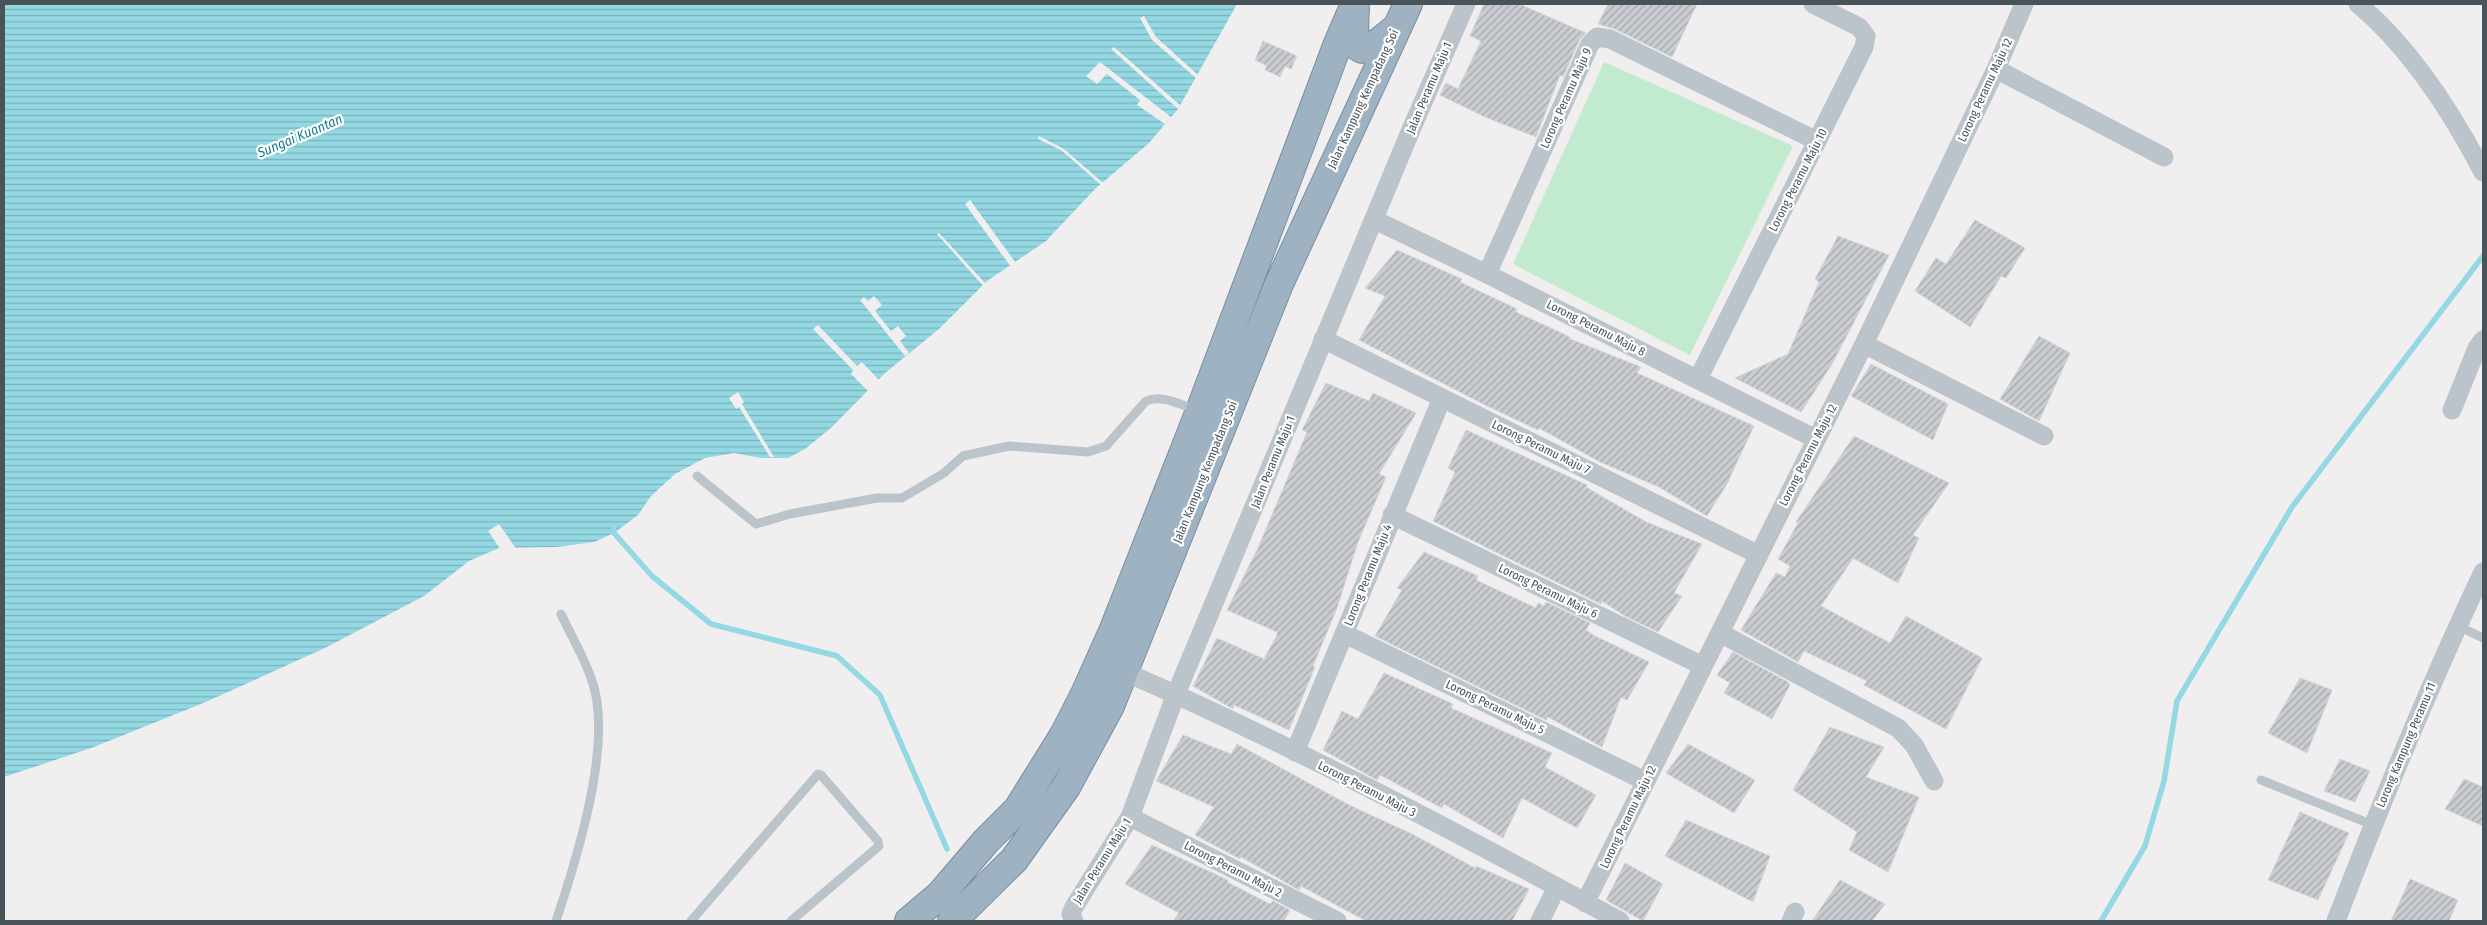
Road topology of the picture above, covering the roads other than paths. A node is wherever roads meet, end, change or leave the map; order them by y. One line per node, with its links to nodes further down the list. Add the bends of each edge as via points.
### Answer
1 (1355, 4): 6 (highway, via 1354,37 1361,49 1376,46); 19 (highway)
2 (1466, 4): 11 (street, Jalan Peramu Maju 1)
3 (1813, 4): 8 (street, Lorong Peramu Maju 10, via 1859,27 1866,36 1864,47)
4 (2024, 4): 7 (street, Lorong Peramu Maju 12)
5 (2358, 4): 10 (street, via 2411,58 2460,129)
6 (1402, 15): 32 (highway, Jalan Kampung Kempadang Soi, via 1279,284)
7 (1996, 69): 9 (street); 15 (street, Lorong Peramu Maju 12)
8 (1817, 141): 12 (street, Lorong Peramu Maju 9, via 1610,39 1597,36 1590,44); 16 (street, Lorong Peramu Maju 10)
9 (2164, 157)
10 (2483, 172)
11 (1375, 220): 12 (street, Lorong Peramu Maju 8); 13 (street, Jalan Peramu Maju 1)
12 (1487, 274): 16 (street, Lorong Peramu Maju 8)
13 (1323, 338): 17 (street, Lorong Peramu Maju 7); 33 (street, Jalan Peramu Maju 1)
14 (2483, 340): 18 (street)
15 (1864, 344): 20 (street); 21 (street, Lorong Peramu Maju 12)
16 (1698, 379): 21 (street, Lorong Peramu Maju 8)
17 (1442, 398): 23 (street, Lorong Peramu Maju 4); 24 (street, Lorong Peramu Maju 7)
18 (2452, 410)
19 (1200, 411): 22 (lane, via 1152,398 1106,446 1098,449 1088,452 1009,446 963,456 944,473 902,498 877,498 756,524); 47 (highway, via 1114,629 1064,735 1018,809 940,895)
20 (2044, 436)
21 (1816, 439): 24 (street, Lorong Peramu Maju 12)
22 (697, 476)
23 (1392, 515): 29 (street, Lorong Peramu Maju 4); 31 (street, Lorong Peramu Maju 6)
24 (1758, 555): 28 (street, Lorong Peramu Maju 12)
25 (2483, 572): 27 (street, Lorong Kampung Peramu 11)
26 (561, 614): 44 (lane, via 589,675 597,702 598,737 594,779 571,875)
27 (2458, 626): 30 (lane); 39 (street, Lorong Kampung Peramu 11)
28 (1720, 633): 31 (street, Lorong Peramu Maju 12); 37 (street, via 1898,728 1914,744)
29 (1345, 634): 34 (street, Lorong Peramu Maju 4); 36 (street, Lorong Peramu Maju 5)
30 (2483, 638)
31 (1703, 666): 36 (street, Lorong Peramu Maju 12)
32 (1125, 672): 33 (street, Lorong Peramu Maju 3); 42 (highway, Jalan Kampung Kempadang Soi, via 1071,780 1014,860)
33 (1176, 694): 34 (street, Lorong Peramu Maju 3); 38 (street, Jalan Peramu Maju 1)
34 (1295, 752): 40 (street, Lorong Peramu Maju 3)
35 (2261, 780): 39 (lane)
36 (1646, 781): 41 (street, Lorong Peramu Maju 12)
37 (1934, 782)
38 (1130, 817): 43 (street, Jalan Peramu Maju 1, via 1074,907); 48 (street, Lorong Peramu Maju 2)
39 (2373, 825): 51 (street, Lorong Kampung Peramu 11)
40 (1557, 887): 41 (street, Lorong Peramu Maju 3); 49 (street)
41 (1585, 902): 50 (street, Lorong Peramu Maju 3)
42 (956, 918)
43 (1073, 918)
44 (556, 921)
45 (691, 921): 46 (lane, via 818,774 880,846)
46 (791, 921)
47 (908, 921)
48 (1337, 921)
49 (1540, 921)
50 (1620, 921)
51 (2336, 921)

